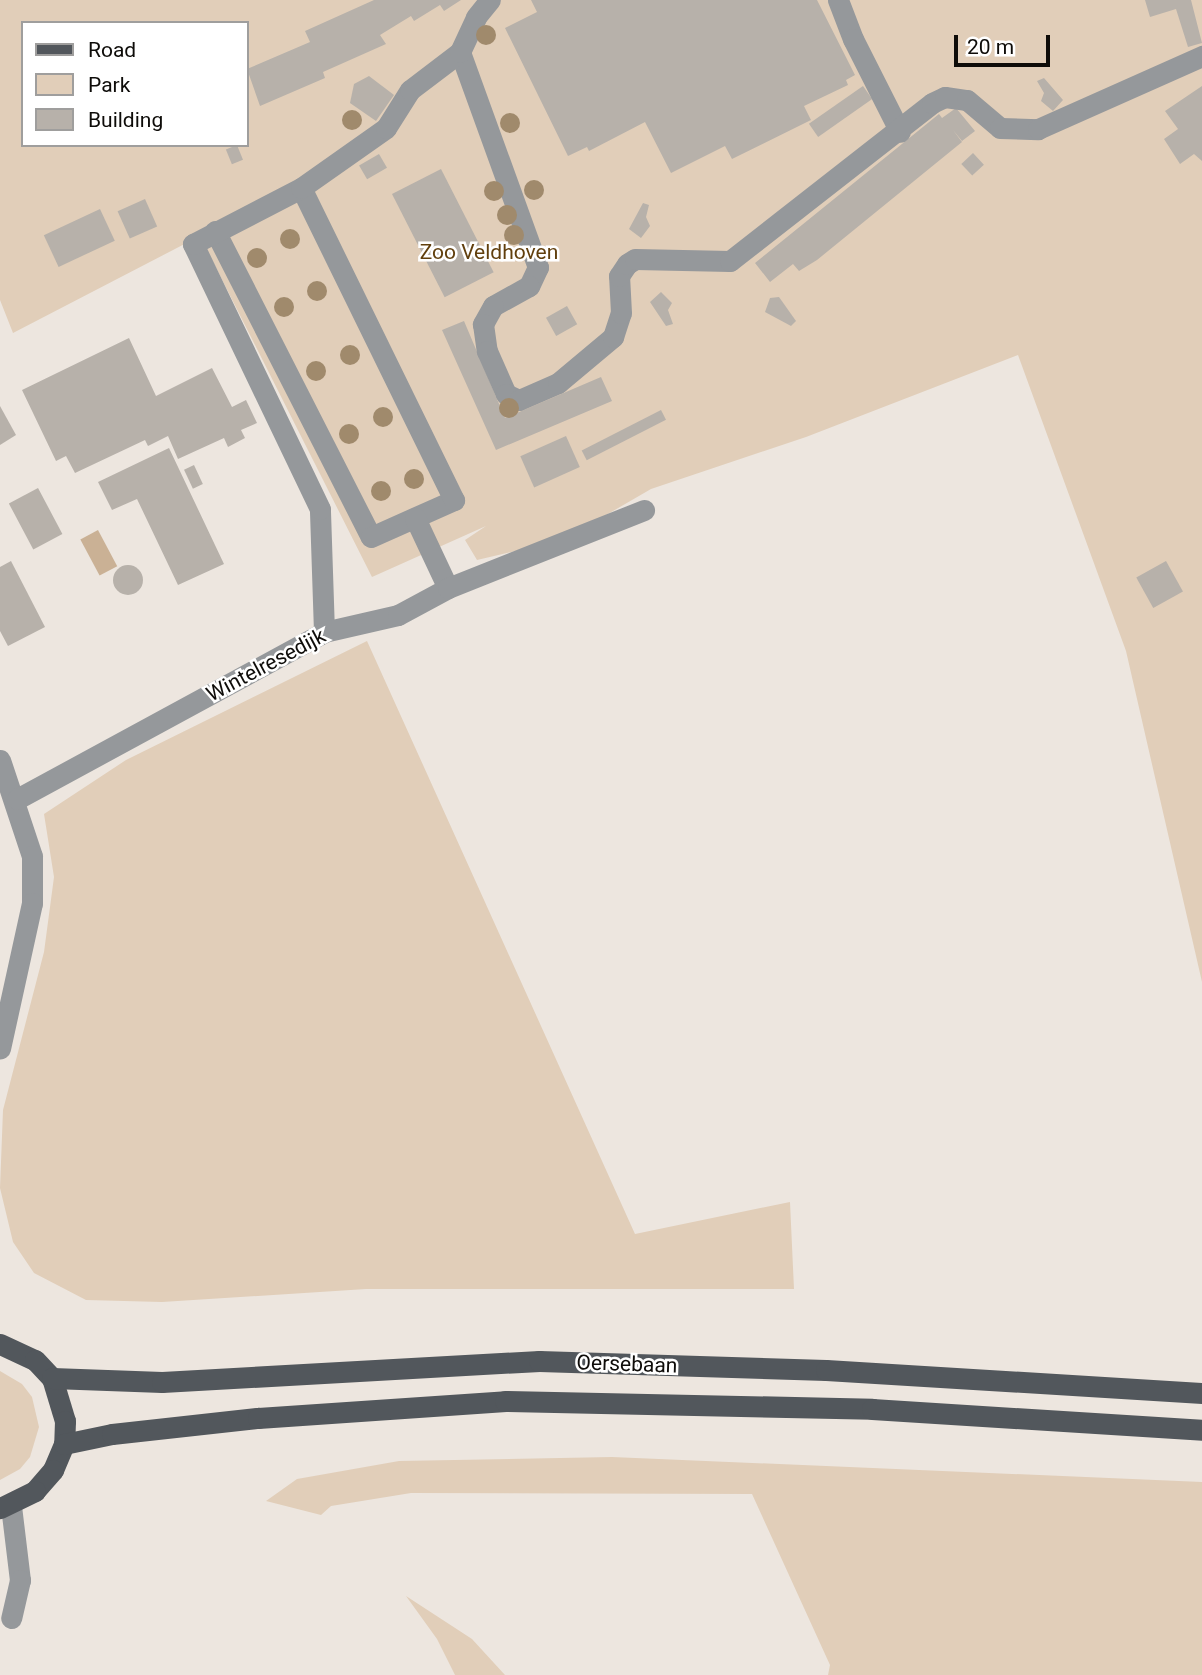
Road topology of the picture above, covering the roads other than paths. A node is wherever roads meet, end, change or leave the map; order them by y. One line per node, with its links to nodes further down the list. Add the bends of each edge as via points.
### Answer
1 (490, 0): 3 (street, via 476,17)
2 (838, 0): 5 (street)
3 (460, 52): 5 (street, via 538,267 529,286 493,306 484,324 487,351 506,394 519,400 558,383 613,337 621,313 619,276 627,264 635,259 730,261); 6 (street, via 410,90 386,128)
4 (1202, 56): 5 (street, via 1038,129 1000,128 967,100 945,97)
5 (900, 132)
6 (301, 188): 7 (street); 9 (street, via 454,500)
7 (215, 231): 9 (street, via 371,537); 11 (street, via 193,244 320,509)
8 (644, 510): 10 (street, Wintelresedijk)
9 (415, 518): 10 (street)
10 (448, 588): 11 (street, Wintelresedijk, via 398,615)
11 (324, 632): 13 (street, Wintelresedijk)
12 (0, 760): 13 (street)
13 (17, 799): 14 (street, via 32,856 32,902)
14 (0, 1049)
15 (0, 1343): 16 (main road, via 35,1360)
16 (52, 1378): 17 (main road, Oersebaan, via 162,1382 539,1361 826,1370); 19 (main road, via 61,1399)
17 (1202, 1393)
18 (1202, 1430): 19 (main road, Oersebaan, via 872,1409 505,1401 258,1418 112,1434)
19 (64, 1444): 20 (main road, via 53,1470 35,1491)
20 (5, 1507): 21 (street, via 20,1580 11,1618)
21 (0, 1602)

